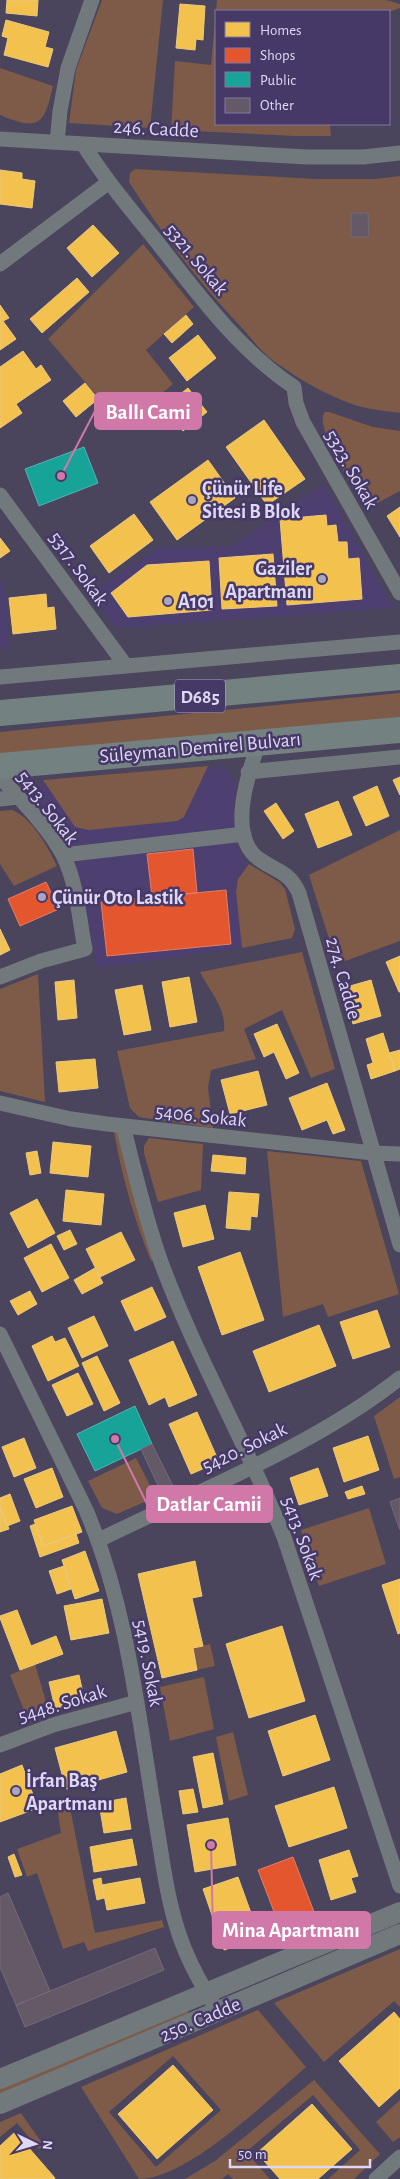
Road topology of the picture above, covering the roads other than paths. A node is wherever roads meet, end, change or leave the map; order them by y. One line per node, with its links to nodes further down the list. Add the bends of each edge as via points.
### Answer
1 (92, 0): 3 (street, via 68,68)
2 (0, 139): 3 (street, 246. Cadde)
3 (57, 142): 4 (street, 246. Cadde)
4 (83, 144): 5 (street, 246. Cadde, via 307,157); 6 (street, 5321. Sokak)
5 (400, 153)
6 (109, 182): 7 (street); 8 (street, 5321. Sokak, via 183,276 230,329 264,364)
7 (0, 264)
8 (294, 387): 10 (street, 5323. Sokak, via 303,422)
9 (0, 495): 12 (street, 5317. Sokak)
10 (400, 593)
11 (400, 642): 12 (street)
12 (126, 666): 13 (street)
13 (0, 677)
14 (400, 677): 15 (highway, D685)
15 (0, 714)
16 (400, 730): 17 (highway, Süleyman Demirel Bulvarı)
17 (259, 742): 19 (highway, Süleyman Demirel Bulvarı); 20 (street, 274. Cadde)
18 (400, 757): 20 (street)
19 (0, 766)
20 (248, 772): 24 (street, 274. Cadde, via 242,809)
21 (0, 777): 22 (street, 5413. Sokak)
22 (18, 797): 23 (street); 25 (street, 5413. Sokak)
23 (0, 799)
24 (244, 834): 25 (street); 29 (street, 274. Cadde, via 252,853 291,878 299,893)
25 (63, 856): 26 (street, 5413. Sokak, via 71,878 85,949)
26 (0, 977)
27 (0, 1104): 28 (street, 5406. Sokak)
28 (123, 1126): 29 (street, 5406. Sokak); 34 (street, 5413. Sokak, via 161,1262)
29 (373, 1154): 30 (street, 5406. Sokak); 31 (street, 274. Cadde)
30 (400, 1154)
31 (400, 1245)
32 (0, 1334): 35 (street, 5419. Sokak)
33 (400, 1378): 34 (street, 5420. Sokak, via 337,1421)
34 (252, 1467): 35 (street, 5420. Sokak); 38 (street, 5413. Sokak, via 284,1537)
35 (99, 1540): 36 (street, 5419. Sokak)
36 (137, 1702): 37 (street, 5448. Sokak, via 52,1725); 41 (street, 5419. Sokak, via 171,1907 187,1955)
37 (0, 1745)
38 (400, 1886)
39 (400, 1912): 41 (street, 250. Cadde)
40 (400, 1934): 42 (street, 250. Cadde)
41 (207, 1993): 42 (street, 5419. Sokak); 43 (street, 250. Cadde)
42 (218, 2012): 44 (street, 250. Cadde)
43 (0, 2079)
44 (0, 2104)
45 (399, 2158): 46 (street)
46 (376, 2179)

